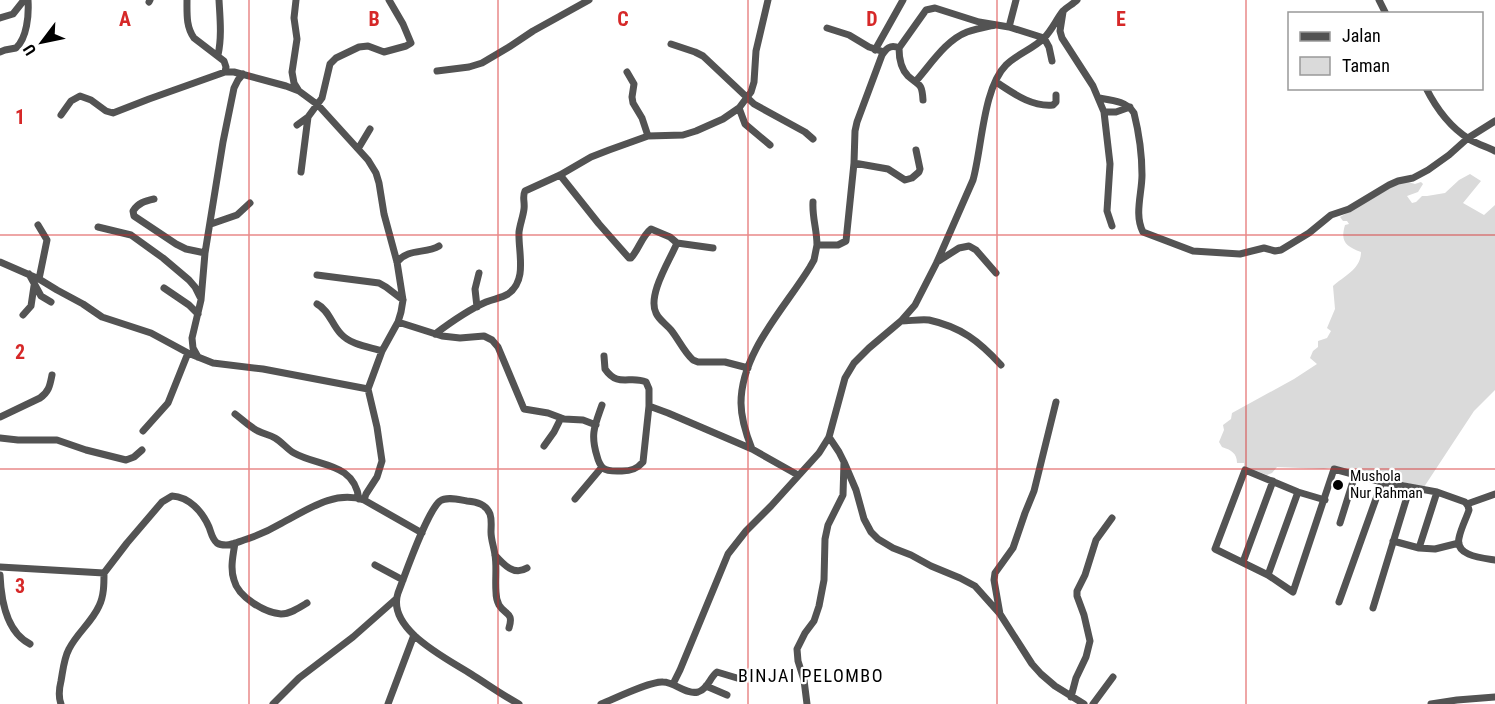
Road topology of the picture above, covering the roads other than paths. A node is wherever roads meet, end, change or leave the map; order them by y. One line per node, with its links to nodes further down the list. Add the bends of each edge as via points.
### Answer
1 (26, 0): 12 (street, via 13,14); 20 (street, via 22,41 16,48)
2 (187, 0): 22 (street, via 191,34)
3 (219, 0): 22 (street)
4 (296, 0): 31 (street, via 297,39 292,72)
5 (388, 0): 36 (street, via 410,37 410,44 384,52 364,46 336,58 328,68)
6 (589, 0): 24 (street, via 475,66)
7 (768, 0): 33 (street, via 756,51 754,82)
8 (903, 0): 19 (street)
9 (1077, 0): 11 (street)
10 (1015, 1): 14 (street)
11 (1064, 10): 16 (street); 34 (street, via 1062,38)
12 (0, 18)
13 (1001, 24): 14 (street); 18 (street, via 930,8); 28 (street, via 956,38)
14 (1009, 27): 16 (street)
15 (827, 28): 19 (street)
16 (1044, 38): 23 (street); 29 (street, via 1007,64)
17 (671, 44): 33 (street, via 695,51)
18 (899, 48): 21 (street, via 891,46); 28 (street, via 905,71)
19 (875, 50): 21 (street)
20 (0, 52)
21 (884, 52): 52 (street, via 857,122)
22 (218, 55): 25 (street, via 226,64)
23 (1052, 62)
24 (437, 70)
25 (225, 72): 27 (street); 40 (street, via 113,113 80,96)
26 (627, 72): 45 (street, via 634,84 633,103)
27 (243, 74): 31 (street); 58 (street, via 234,88)
28 (916, 81): 35 (street, via 922,88)
29 (996, 82): 32 (street, via 1037,104 1053,105); 69 (street, via 973,180)
30 (1427, 90): 46 (street, via 1449,122)
31 (299, 91): 36 (street)
32 (1056, 95)
33 (747, 98): 37 (street); 47 (street)
34 (1099, 98): 38 (street); 39 (street)
35 (923, 99)
36 (318, 105): 41 (street); 49 (street)
37 (739, 108): 45 (street, via 696,131); 48 (street, via 745,124)
38 (1130, 108): 39 (street); 46 (street, via 1135,117 1142,166 1142,230 1193,251 1240,254 1264,248 1281,250 1331,215 1428,170)
39 (1104, 112): 60 (street, via 1110,164 1107,211)
40 (61, 115)
41 (308, 117): 43 (street); 53 (street)
42 (1495, 121): 46 (street)
43 (297, 125)
44 (370, 129): 49 (street)
45 (648, 136): 54 (street, via 591,157)
46 (1468, 138): 51 (street)
47 (813, 139)
48 (770, 145)
49 (358, 149): 68 (street, via 376,173)
50 (916, 150): 52 (street, via 920,172 909,180 888,169)
51 (1495, 151)
52 (854, 162): 63 (street, via 846,241)
53 (301, 172)
54 (560, 175): 62 (street, via 629,258 651,229); 81 (street, via 524,193 519,230 520,271 514,288)
55 (154, 199): 66 (street, via 138,205 134,216 176,244)
56 (813, 202): 63 (street)
57 (250, 203): 58 (street, via 230,219)
58 (211, 224): 66 (street)
59 (38, 225): 74 (street, via 47,240)
60 (1112, 226)
61 (98, 227): 77 (street, via 133,237 189,280)
62 (677, 243): 65 (street); 92 (street, via 657,288 657,315 695,362 725,362)
63 (817, 245): 92 (street, via 814,260 773,318)
64 (439, 246): 68 (street, via 404,255)
65 (713, 248)
66 (205, 254): 77 (street)
67 (0, 262): 72 (street)
68 (397, 262): 78 (street)
69 (937, 262): 71 (street, via 969,246); 84 (street, via 915,305)
70 (478, 273): 81 (street)
71 (996, 273)
72 (29, 274): 74 (street); 75 (street)
73 (317, 275): 78 (street, via 379,283)
74 (39, 279): 88 (street, via 102,317 151,333)
75 (34, 286): 79 (street); 83 (street, via 31,306)
76 (164, 288): 82 (street)
77 (201, 300): 82 (street)
78 (402, 300): 85 (street)
79 (51, 302)
80 (317, 304): 87 (street, via 346,338)
81 (477, 307): 86 (street)
82 (198, 314): 90 (street, via 192,338)
83 (23, 315)
84 (901, 321): 91 (street, via 927,320 964,333); 103 (street, via 854,363 845,378)
85 (398, 322): 86 (street); 87 (street)
86 (435, 334): 100 (street, via 484,336 492,340 524,409)
87 (382, 351): 94 (street)
88 (188, 352): 90 (street); 102 (street, via 168,403)
89 (604, 356): 97 (street, via 605,369 613,377 647,383)
90 (198, 357): 94 (street)
91 (1000, 364)
92 (748, 368): 106 (street, via 741,401 744,428)
93 (52, 375): 99 (street, via 45,394)
94 (368, 389): 119 (street, via 382,461 377,477)
95 (1056, 402): 143 (street, via 1034,491 1014,548 995,573)
96 (602, 405): 101 (street)
97 (649, 406): 106 (street); 109 (street, via 641,465 625,471)
98 (236, 414): 119 (street, via 296,454 345,472)
99 (0, 417)
100 (561, 418): 101 (street); 105 (street)
101 (596, 425): 109 (street, via 594,442)
102 (143, 431)
103 (829, 437): 108 (street); 110 (street)
104 (0, 438): 107 (street, via 57,440 126,460)
105 (544, 446)
106 (752, 449): 110 (street)
107 (141, 450)
108 (844, 462): 143 (street, via 864,519 878,539 968,581); 155 (street, via 843,495 825,539 819,606 797,649)
109 (603, 467): 118 (street)
110 (798, 475): 149 (street, via 728,554)
111 (1354, 475): 113 (street); 120 (street, via 1334,469); 123 (street)
112 (1273, 481): 115 (street); 131 (street); 131 (street, via 1245,470 1215,549)
113 (1382, 482): 114 (street); 140 (street)
114 (1410, 487): 116 (street); 125 (street)
115 (1298, 492): 120 (street); 137 (street)
116 (1437, 492): 121 (street); 128 (street)
117 (1495, 494): 121 (street)
118 (575, 499)
119 (361, 500): 124 (street); 126 (street, via 339,498 318,504)
120 (1324, 500): 137 (street, via 1293,592)
121 (1467, 504): 127 (street, via 1469,510)
122 (1112, 518): 152 (street, via 1096,540 1078,589 1090,641)
123 (1340, 523)
124 (422, 533): 129 (street, via 441,501 478,502 490,514); 138 (street)
125 (1393, 541): 128 (street); 142 (street)
126 (235, 543): 135 (street, via 218,543 199,510 183,498 172,496 162,502); 141 (street, via 234,582 252,602 281,614)
127 (1459, 543): 128 (street); 130 (street, via 1467,553)
128 (1419, 548)
129 (495, 555): 134 (street, via 510,569); 144 (street, via 497,601 510,617)
130 (1495, 560)
131 (1243, 562): 137 (street)
132 (375, 565): 138 (street)
133 (0, 567): 135 (street)
134 (527, 568)
135 (104, 573): 156 (street, via 100,605 66,657 59,690)
136 (0, 575): 146 (street, via 9,618 20,637)
137 (1268, 575)
138 (403, 580): 139 (street)
139 (396, 599): 145 (street, via 400,619); 157 (street)
140 (1339, 602)
141 (307, 603)
142 (1373, 608)
143 (1000, 614): 152 (street, via 1032,664)
144 (509, 628)
145 (414, 635): 158 (street); 159 (street)
146 (30, 644)
147 (1113, 677): 162 (street)
148 (737, 678): 150 (street, via 717,672)
149 (673, 684): 150 (street, via 694,692); 160 (street, via 656,682)
150 (706, 686): 151 (street)
151 (727, 694)
152 (1071, 697): 161 (street)
153 (1495, 697): 154 (street)
154 (1472, 701): 163 (street)
155 (807, 703)
156 (61, 704)
157 (273, 704)
158 (388, 704)
159 (519, 704)
160 (601, 704)
161 (1084, 704)
162 (1093, 704)
163 (1431, 704)

